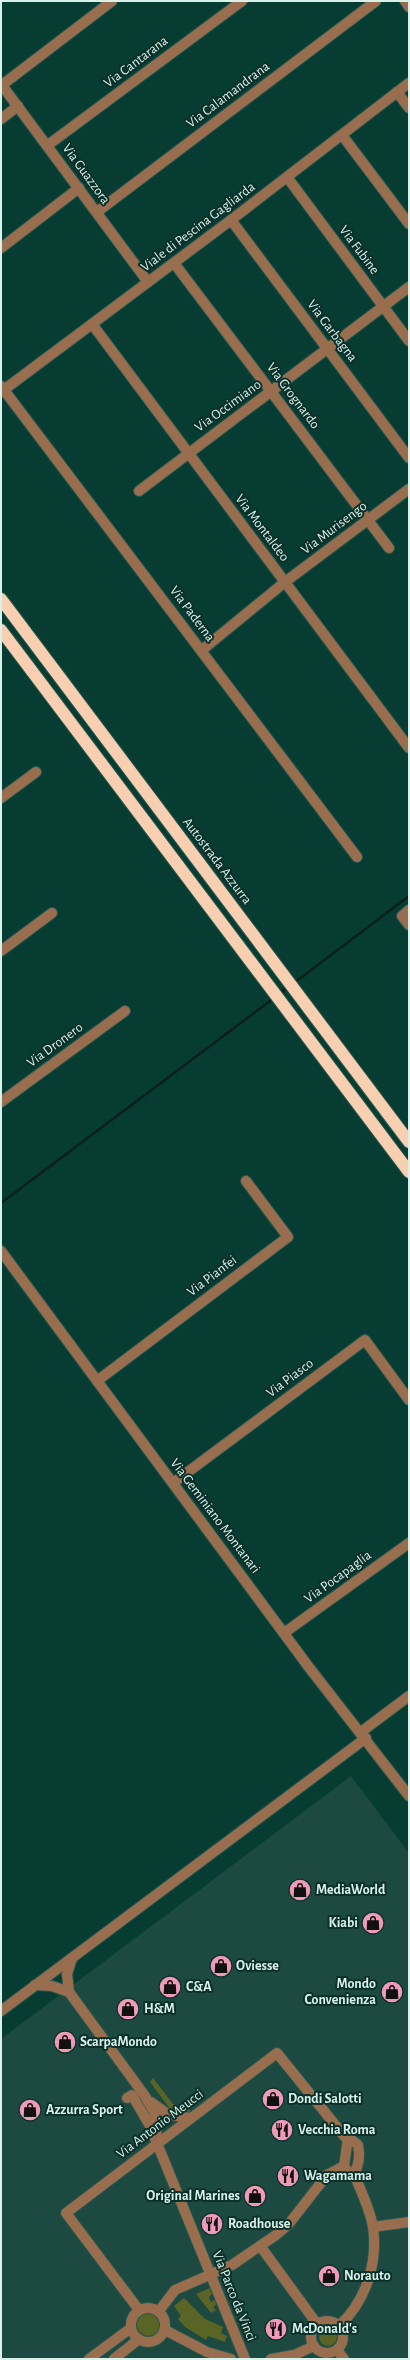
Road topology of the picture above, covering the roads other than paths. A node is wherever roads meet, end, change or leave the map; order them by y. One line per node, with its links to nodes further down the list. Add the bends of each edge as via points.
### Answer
1 (112, 1): 7 (street)
2 (242, 1): 13 (street, Via Cantarana)
3 (376, 1): 16 (street, Via Calamandrana)
4 (405, 1): 5 (street)
5 (409, 7)
6 (409, 83): 8 (street, Viale di Pescina Gagliarda)
7 (1, 84): 9 (street, Via Guazzora)
8 (397, 92): 10 (street); 12 (street, Viale di Pescina Gagliarda)
9 (18, 106): 11 (street); 13 (street, Via Guazzora)
10 (409, 108)
11 (1, 118)
12 (342, 135): 14 (street, Viale di Pescina Gagliarda); 18 (street)
13 (48, 145): 15 (street, Via Guazzora)
14 (287, 177): 17 (street, Viale di Pescina Gagliarda); 23 (street, Via Fubine)
15 (79, 188): 16 (street, Via Guazzora); 19 (street)
16 (97, 212): 21 (street, Via Guazzora)
17 (231, 220): 20 (street, Viale di Pescina Gagliarda); 26 (street, Via Garbagna)
18 (409, 224)
19 (1, 248)
20 (174, 263): 21 (street, Viale di Pescina Gagliarda); 28 (street, Via Grognardo)
21 (148, 282): 24 (street, Viale di Pescina Gagliarda)
22 (409, 287): 23 (street, Via Occimiano)
23 (384, 306): 25 (street, Via Fubine); 26 (street, Via Occimiano)
24 (92, 324): 27 (street, Viale di Pescina Gagliarda); 29 (street, Via Montaldeo)
25 (409, 341)
26 (328, 349): 28 (street, Via Occimiano); 30 (street, Via Garbagna)
27 (2, 389): 38 (street, Via Paderna)
28 (272, 391): 29 (street, Via Occimiano); 33 (street, Via Grognardo)
29 (187, 454): 32 (street, Via Occimiano); 35 (street, Via Montaldeo)
30 (409, 458)
31 (409, 489): 33 (street, Via Murisengo)
32 (139, 491)
33 (368, 520): 34 (street, Via Grognardo); 35 (street, Via Murisengo)
34 (389, 548)
35 (286, 582): 38 (street, Via Murisengo); 39 (street, Via Montaldeo)
36 (1, 598): 49 (highway, Autostrada Azzurra)
37 (1, 630): 50 (highway)
38 (202, 650): 42 (street, Via Paderna)
39 (409, 748)
40 (36, 772): 41 (street)
41 (1, 798)
42 (357, 857)
43 (52, 913): 46 (street)
44 (405, 913): 45 (street)
45 (409, 925)
46 (1, 951)
47 (125, 1011): 48 (street, Via Dronero)
48 (1, 1102)
49 (409, 1142)
50 (409, 1172)
51 (246, 1180): 53 (street, Via Pianfei, via 288,1237)
52 (1, 1251): 53 (street, Via Geminiano Montanari)
53 (97, 1381): 55 (street, Via Geminiano Montanari)
54 (409, 1400): 55 (street, Via Piasco, via 365,1340)
55 (173, 1483): 57 (street, Via Geminiano Montanari)
56 (409, 1543): 57 (street, Via Pocapaglia)
57 (284, 1633): 59 (street, Via Geminiano Montanari)
58 (409, 1696): 59 (street)
59 (363, 1735): 60 (street, Via Geminiano Montanari); 61 (street)
60 (409, 1796)
61 (72, 1958): 62 (street); 63 (street, via 67,1974)
62 (35, 1985): 63 (street, via 52,1986); 64 (street)
63 (69, 1992): 65 (street)
64 (1, 2011)
65 (145, 2096): 67 (street, via 159,2110); 69 (street)
66 (126, 2098): 73 (street, Via Parco da Vinci, via 132,2095 150,2126)
67 (169, 2115): 68 (street); 70 (street)
68 (191, 2118): 70 (street, Via Antonio Meucci); 72 (street, Via Antonio Meucci, via 277,2053)
69 (157, 2124): 71 (street, via 163,2132); 73 (street)
70 (178, 2128): 71 (street, Via Antonio Meucci)
71 (170, 2135): 73 (street, Via Antonio Meucci)
72 (349, 2142): 74 (street); 75 (street, via 356,2141 358,2145 359,2160)
73 (156, 2145): 79 (street, Via Parco da Vinci); 80 (street, Via Antonio Meucci, via 66,2213)
74 (344, 2166): 75 (street, via 346,2172); 78 (street, via 326,2175 288,2225)
75 (354, 2174): 77 (street)
76 (409, 2222): 77 (street)
77 (373, 2227): 83 (street, via 373,2261 368,2282 351,2314)
78 (261, 2247): 79 (street); 82 (street)
79 (211, 2276): 81 (street, via 175,2290); 92 (street, Via Parco da Vinci)
80 (139, 2310): 81 (street, via 150,2307); 84 (street, via 132,2317)
81 (159, 2311): 85 (street, via 165,2320)
82 (317, 2324): 83 (street, via 331,2321); 87 (street, via 312,2332)
83 (339, 2326): 88 (street, via 343,2338)
84 (131, 2328): 86 (street); 89 (street)
85 (165, 2330): 86 (street, via 154,2341 144,2342); 91 (street, via 207,2352)
86 (139, 2339): 90 (street)
87 (314, 2346): 88 (street, via 322,2352); 93 (street, via 294,2355)
88 (337, 2350): 94 (street)
89 (89, 2359)
90 (114, 2359)
91 (231, 2359)
92 (245, 2359)
93 (271, 2359)
94 (344, 2359)

